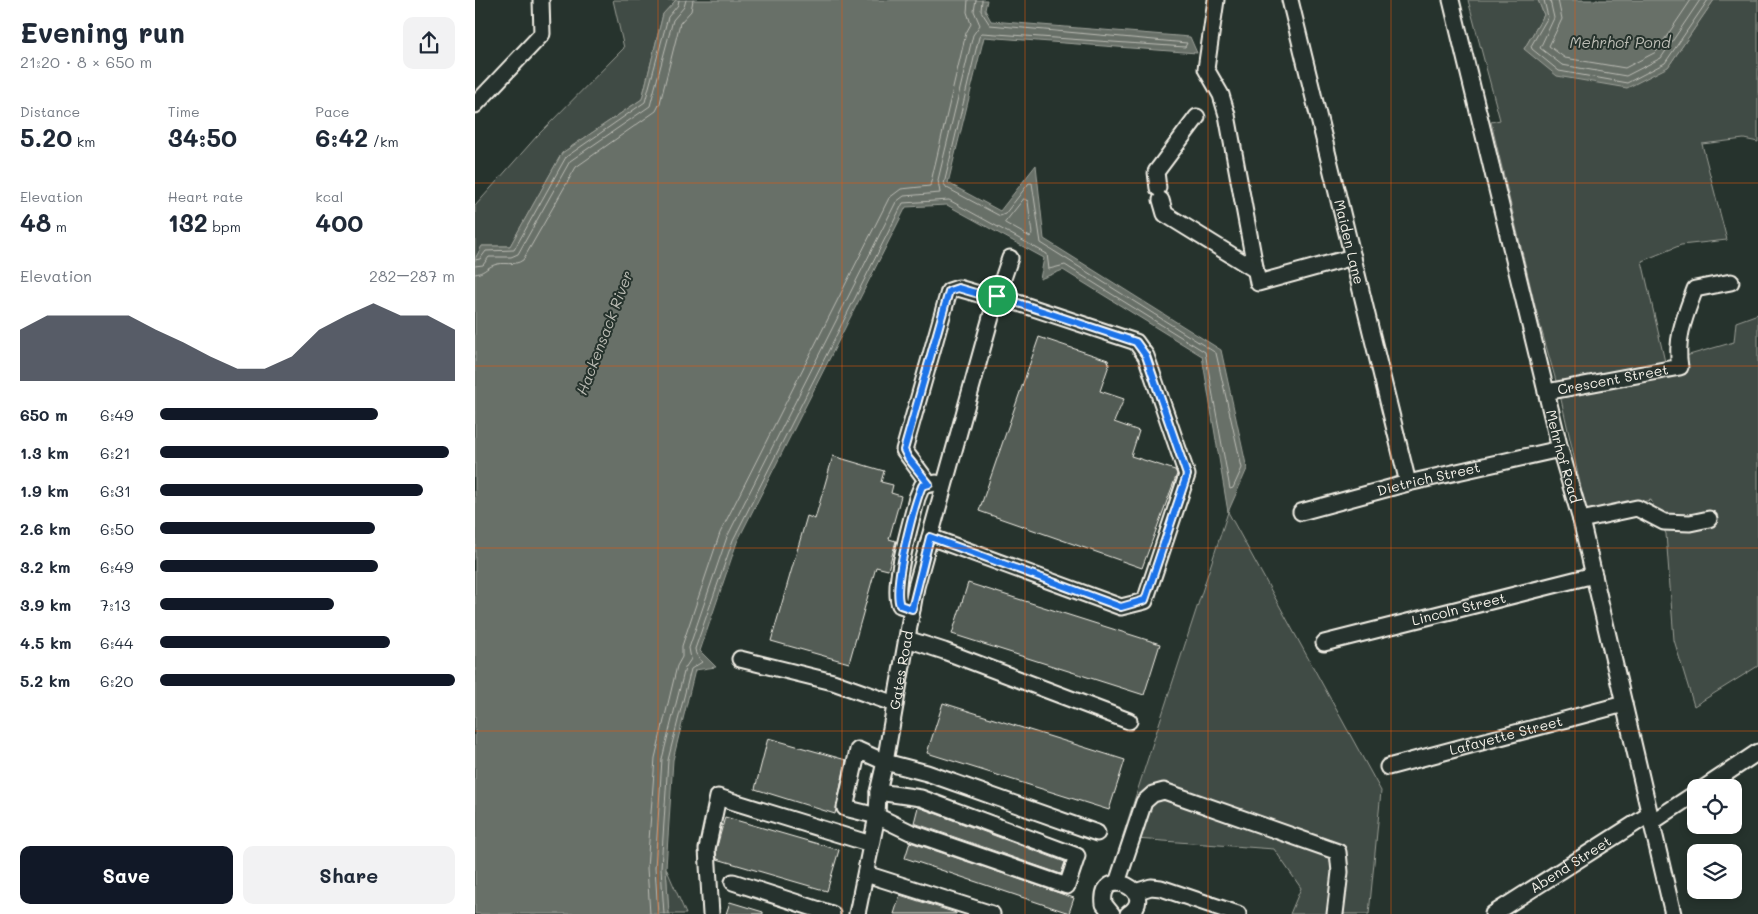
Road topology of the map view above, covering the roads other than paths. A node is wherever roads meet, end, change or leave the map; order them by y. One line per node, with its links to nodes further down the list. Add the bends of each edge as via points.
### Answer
1 (541, 0): 5 (street, via 542,34)
2 (1216, 0): 9 (street, via 1206,69 1221,95 1227,115)
3 (1290, 0): 7 (street, Maiden Lane)
4 (1451, 0): 12 (street, Mehrhof Road)
5 (475, 105)
6 (1197, 117): 9 (street, via 1156,172 1165,214)
7 (1353, 257): 9 (street); 14 (street, Maiden Lane)
8 (1010, 258): 11 (street, Gates Road)
9 (1256, 276)
10 (1731, 282): 12 (street, Crescent Street, via 1695,289 1678,338 1680,367)
11 (996, 298): 15 (street, via 958,288 949,291 904,450); 16 (street, Gates Road); 20 (street, via 1136,342 1146,356 1187,475 1145,600 1121,607)
12 (1546, 392): 13 (street, Mehrhof Road)
13 (1559, 449): 14 (street, Dietrich Street); 19 (street, Mehrhof Road)
14 (1408, 483): 17 (street, Dietrich Street)
15 (929, 484): 16 (street); 22 (street, via 922,486 917,498 900,574 898,601)
16 (945, 484): 20 (street, Gates Road)
17 (1301, 512)
18 (1709, 519): 19 (street, via 1690,523 1664,522 1637,508)
19 (1581, 520): 21 (street, Mehrhof Road)
20 (930, 537): 22 (street, Gates Road)
21 (1594, 575): 24 (street, Lincoln Street); 27 (street, Mehrhof Road)
22 (912, 609): 23 (street, Gates Road)
23 (907, 639): 26 (street, Gates Road); 28 (street)
24 (1324, 644)
25 (740, 660): 26 (street, via 833,682)
26 (895, 704): 30 (street, Gates Road)
27 (1624, 704): 31 (street, Lafayette Street); 36 (street, Mehrhof Road)
28 (1129, 721)
29 (1758, 752): 32 (street)
30 (885, 762): 33 (street, Gates Road); 35 (street, via 858,750 845,808); 37 (street, via 927,773)
31 (1387, 767)
32 (1718, 779)
33 (878, 792): 35 (street, Gates Road); 35 (street, via 921,798 1077,856 1067,886 910,832)
34 (1687, 797): 36 (street, Abend Street)
35 (877, 816): 38 (street, Gates Road)
36 (1651, 818): 51 (street, Abend Street); 52 (street, Mehrhof Road)
37 (1097, 833)
38 (871, 844): 39 (street, Gates Road); 43 (street, via 718,797 707,849)
39 (865, 874): 45 (street, Gates Road); 46 (street)
40 (733, 882): 44 (street)
41 (1117, 883): 42 (street, via 1127,884); 47 (street, via 1104,893 1104,904); 50 (street, via 1144,802 1153,794 1165,791 1338,852 1340,872)
42 (1135, 892): 48 (street, via 1137,903); 49 (street, via 1151,887 1161,888)
43 (711, 914)
44 (832, 914)
45 (857, 914)
46 (992, 914)
47 (1110, 914)
48 (1128, 914)
49 (1238, 914)
50 (1335, 914)
51 (1493, 914)
52 (1673, 914)

